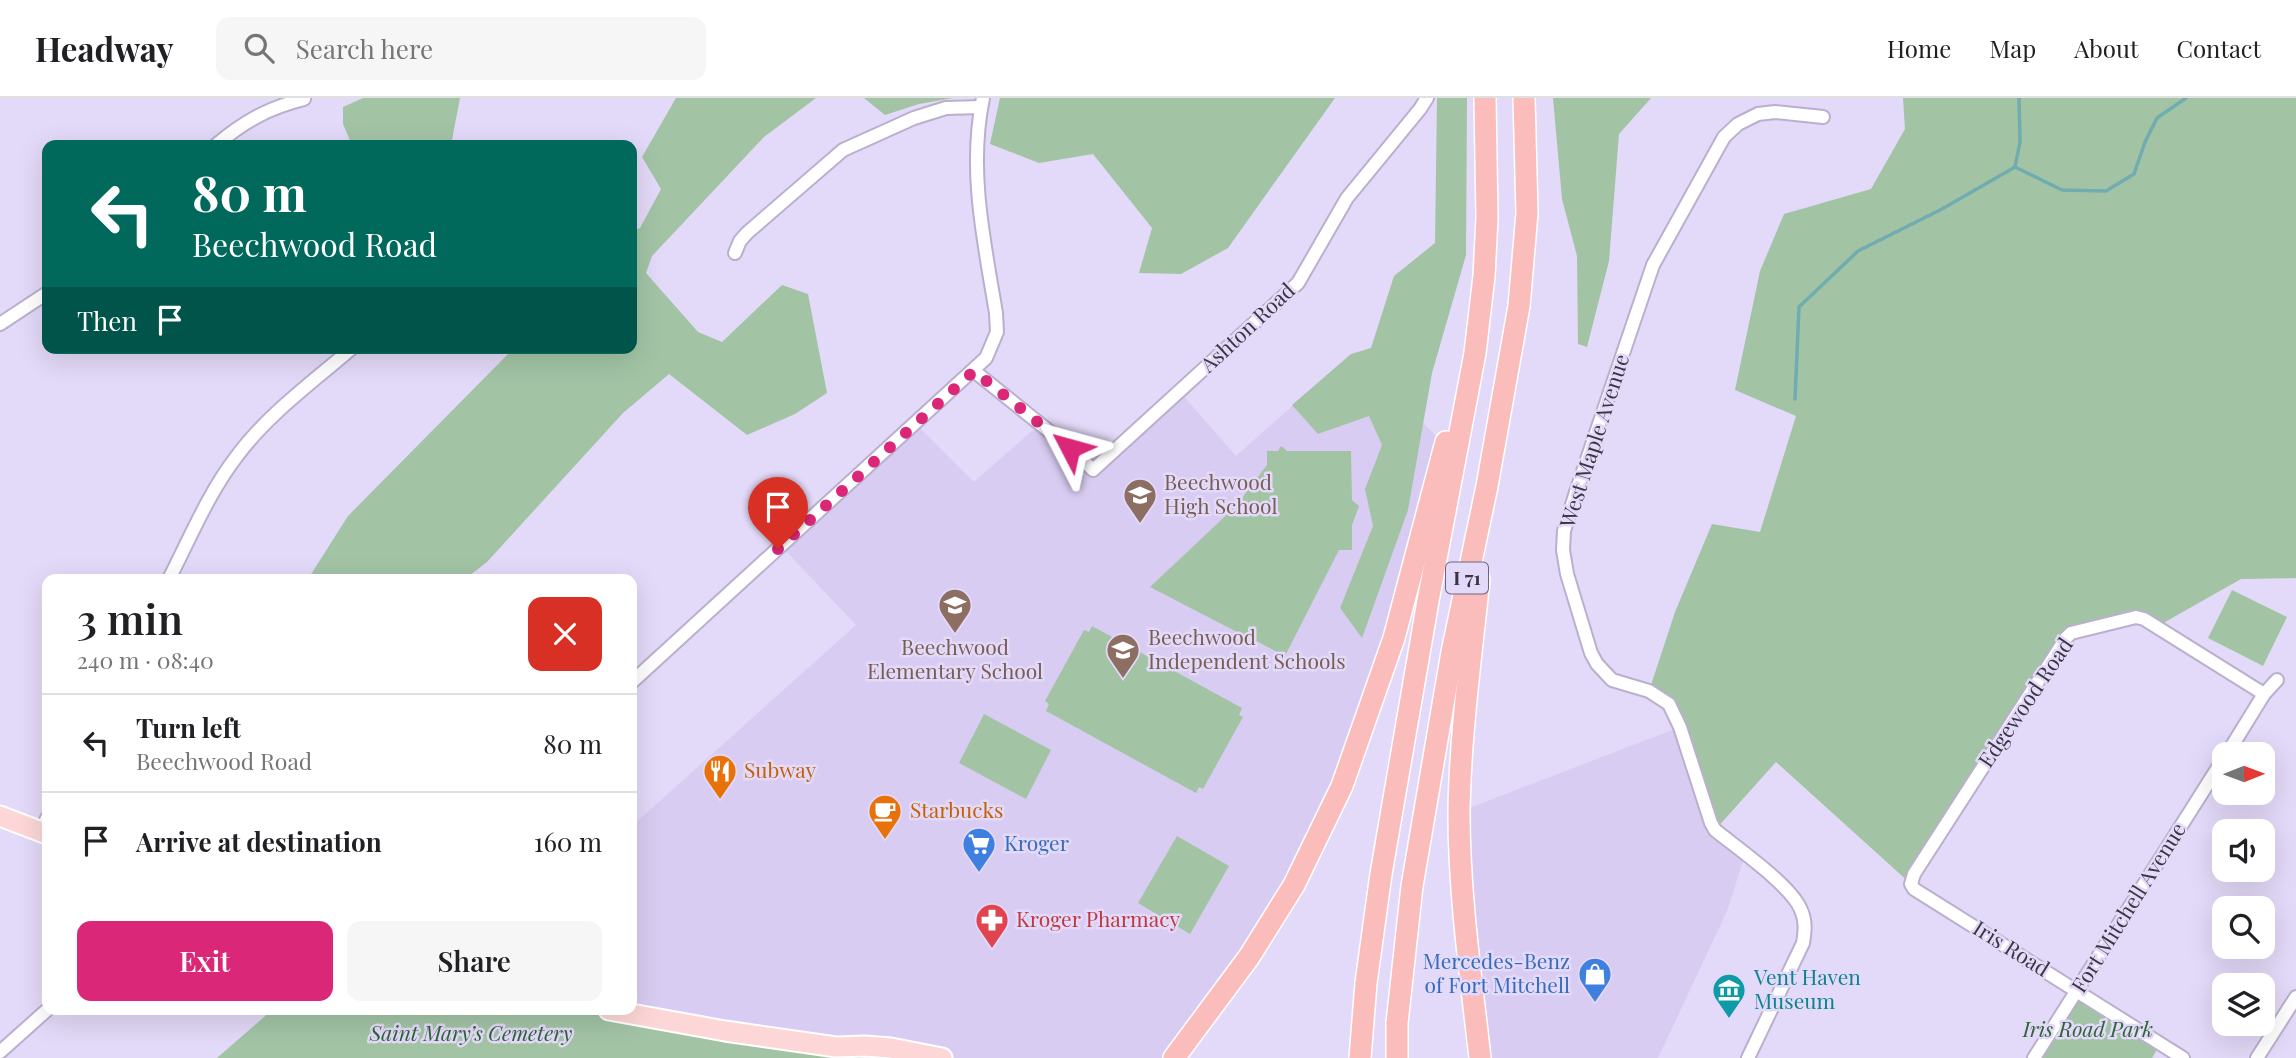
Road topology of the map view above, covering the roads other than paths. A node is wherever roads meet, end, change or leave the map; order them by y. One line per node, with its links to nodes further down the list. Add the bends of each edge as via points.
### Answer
1 (1427, 98): 13 (street, Ashton Road, via 1347,198 1298,283 1093,470)
2 (1485, 98): 9 (highway, I 71)
3 (1524, 98): 14 (highway, I 71, via 1527,213 1519,306)
4 (304, 99): 7 (street, via 255,117)
5 (982, 103): 8 (street, via 914,118 843,150 747,233); 13 (street, via 976,185 997,332 986,359)
6 (1823, 117): 36 (street, West Maple Avenue, via 1758,114 1738,124 1712,155 1653,265 1564,531 1567,574 1597,664 1612,680 1649,691 1669,704 1715,830 1790,892 1802,910 1803,943)
7 (223, 140)
8 (735, 253)
9 (1485, 276): 32 (highway, via 1394,638 1342,786 1294,885 1226,991); 33 (highway, I 71, via 1381,874)
10 (42, 296): 11 (street)
11 (0, 324)
12 (345, 354): 15 (street, via 288,403 236,457)
13 (974, 371): 16 (street)
14 (1487, 486): 34 (highway, I 71, via 1452,652 1412,886); 35 (highway, via 1459,812 1466,944)
15 (172, 574)
16 (637, 677)
17 (2277, 680): 18 (street, Fort Mitchell Avenue)
18 (2264, 694): 19 (street, Fort Mitchell Avenue); 23 (street, Edgewood Road, via 2144,619 2071,633)
19 (2234, 742)
20 (2212, 777): 24 (street, Fort Mitchell Avenue)
21 (0, 816): 22 (main road)
22 (42, 827)
23 (1911, 884): 24 (street, Iris Road)
24 (2078, 990): 37 (street, Fort Mitchell Avenue); 38 (street, Iris Road)
25 (2296, 997): 39 (street)
26 (42, 1014): 29 (street)
27 (637, 1015): 28 (main road)
28 (836, 1047): 30 (main road); 31 (main road, via 891,1048)
29 (0, 1052)
30 (862, 1058)
31 (942, 1058)
32 (1174, 1058)
33 (1360, 1058)
34 (1397, 1058)
35 (1480, 1058)
36 (1748, 1058)
37 (2034, 1058)
38 (2183, 1058)
39 (2257, 1058)

